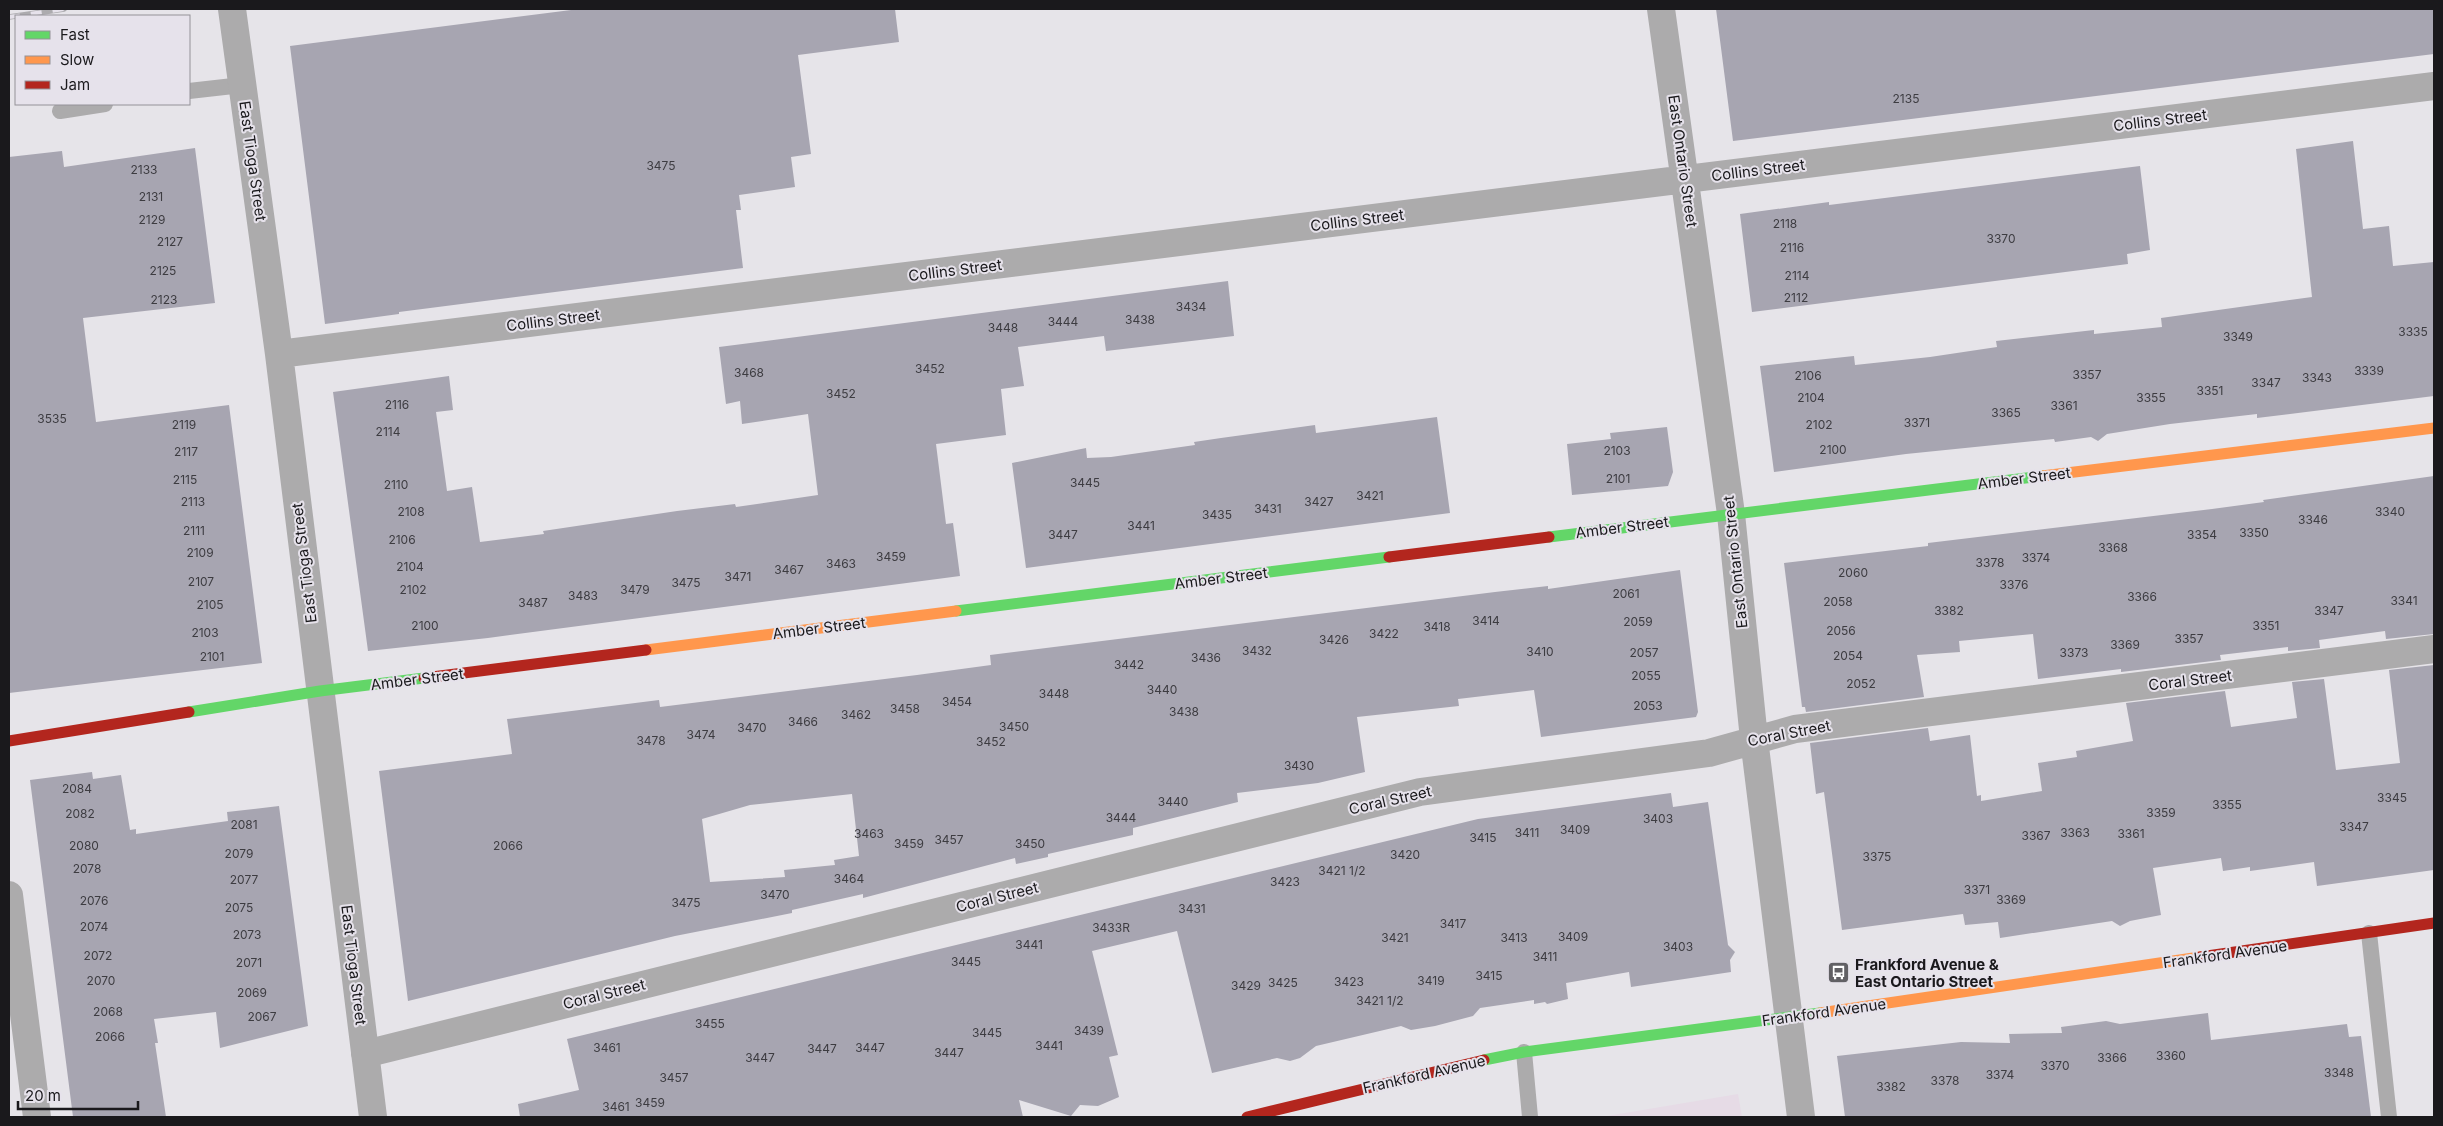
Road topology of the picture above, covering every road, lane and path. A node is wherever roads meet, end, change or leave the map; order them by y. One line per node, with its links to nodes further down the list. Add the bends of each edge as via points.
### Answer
1 (232, 9): 3 (street, East Tioga Street)
2 (1661, 9): 8 (street, East Ontario Street)
3 (242, 85): 5 (lane); 9 (street, East Tioga Street)
4 (2434, 86): 8 (street, Collins Street)
5 (190, 91)
6 (99, 105): 7 (lane)
7 (60, 111)
8 (1686, 179): 9 (street, Collins Street); 11 (street, East Ontario Street)
9 (279, 354): 13 (street, East Tioga Street)
10 (2434, 428): 11 (street, Amber Street)
11 (1731, 514): 13 (street, Amber Street); 14 (street, East Ontario Street)
12 (2434, 649): 14 (street, Coral Street, via 1795,729)
13 (320, 691): 15 (street, Amber Street); 21 (street, East Tioga Street)
14 (1754, 739): 19 (street, East Ontario Street); 21 (street, Coral Street, via 1709,753 1420,792)
15 (9, 741)
16 (9, 895): 22 (street)
17 (2434, 923): 18 (street, Frankford Avenue)
18 (2369, 933): 19 (street, Frankford Avenue); 27 (lane)
19 (1788, 1017): 20 (street, Frankford Avenue); 26 (street, East Ontario Street)
20 (1524, 1052): 24 (street, Frankford Avenue); 25 (lane)
21 (365, 1054): 23 (street, East Tioga Street)
22 (37, 1117)
23 (373, 1117)
24 (1247, 1117)
25 (1530, 1117)
26 (1801, 1117)
27 (2389, 1117)

